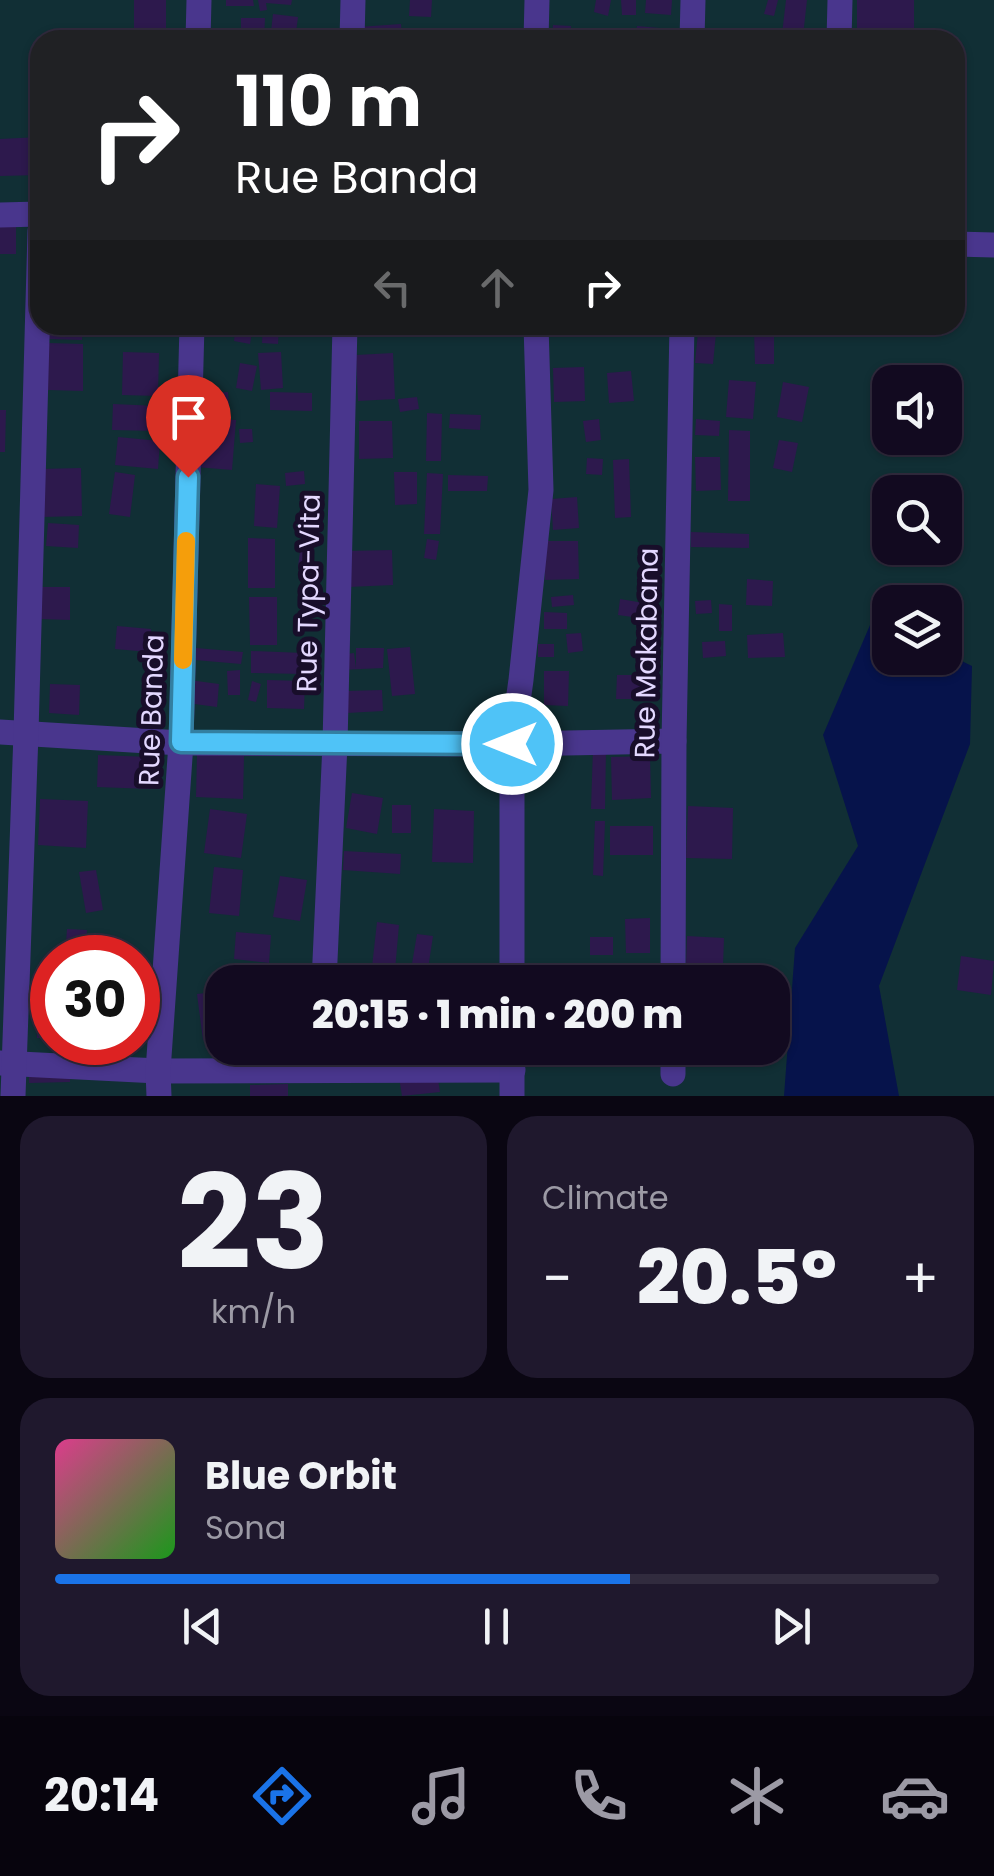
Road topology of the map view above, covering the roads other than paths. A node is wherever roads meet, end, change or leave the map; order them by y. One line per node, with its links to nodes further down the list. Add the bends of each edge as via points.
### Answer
1 (198, 0): 6 (street)
2 (353, 0): 7 (street)
3 (537, 0): 8 (street)
4 (693, 0): 9 (street)
5 (840, 0): 10 (street)
6 (198, 30)
7 (352, 30)
8 (536, 30)
9 (692, 30)
10 (839, 30)
11 (30, 214): 12 (street)
12 (0, 215)
13 (965, 244): 14 (street)
14 (994, 245)
15 (37, 335): 21 (street)
16 (192, 335): 22 (street, Rue Banda)
17 (345, 335): 24 (street, Rue Typa-Vita)
18 (536, 335): 25 (street, via 541,490)
19 (682, 335): 23 (street, Rue Makabana)
20 (0, 732): 21 (street)
21 (26, 733): 22 (street); 29 (street)
22 (181, 742): 24 (street); 35 (street, Rue Banda)
23 (674, 742): 25 (street); 28 (street, Rue Makabana)
24 (335, 744): 25 (street); 26 (street, Rue Typa-Vita)
25 (512, 744): 27 (street)
26 (325, 965)
27 (512, 965)
28 (673, 965)
29 (7, 1063): 35 (street); 36 (street)
30 (277, 1065): 35 (street)
31 (423, 1065): 33 (street)
32 (672, 1065): 34 (street)
33 (512, 1071)
34 (672, 1074)
35 (159, 1084)
36 (12, 1096)

